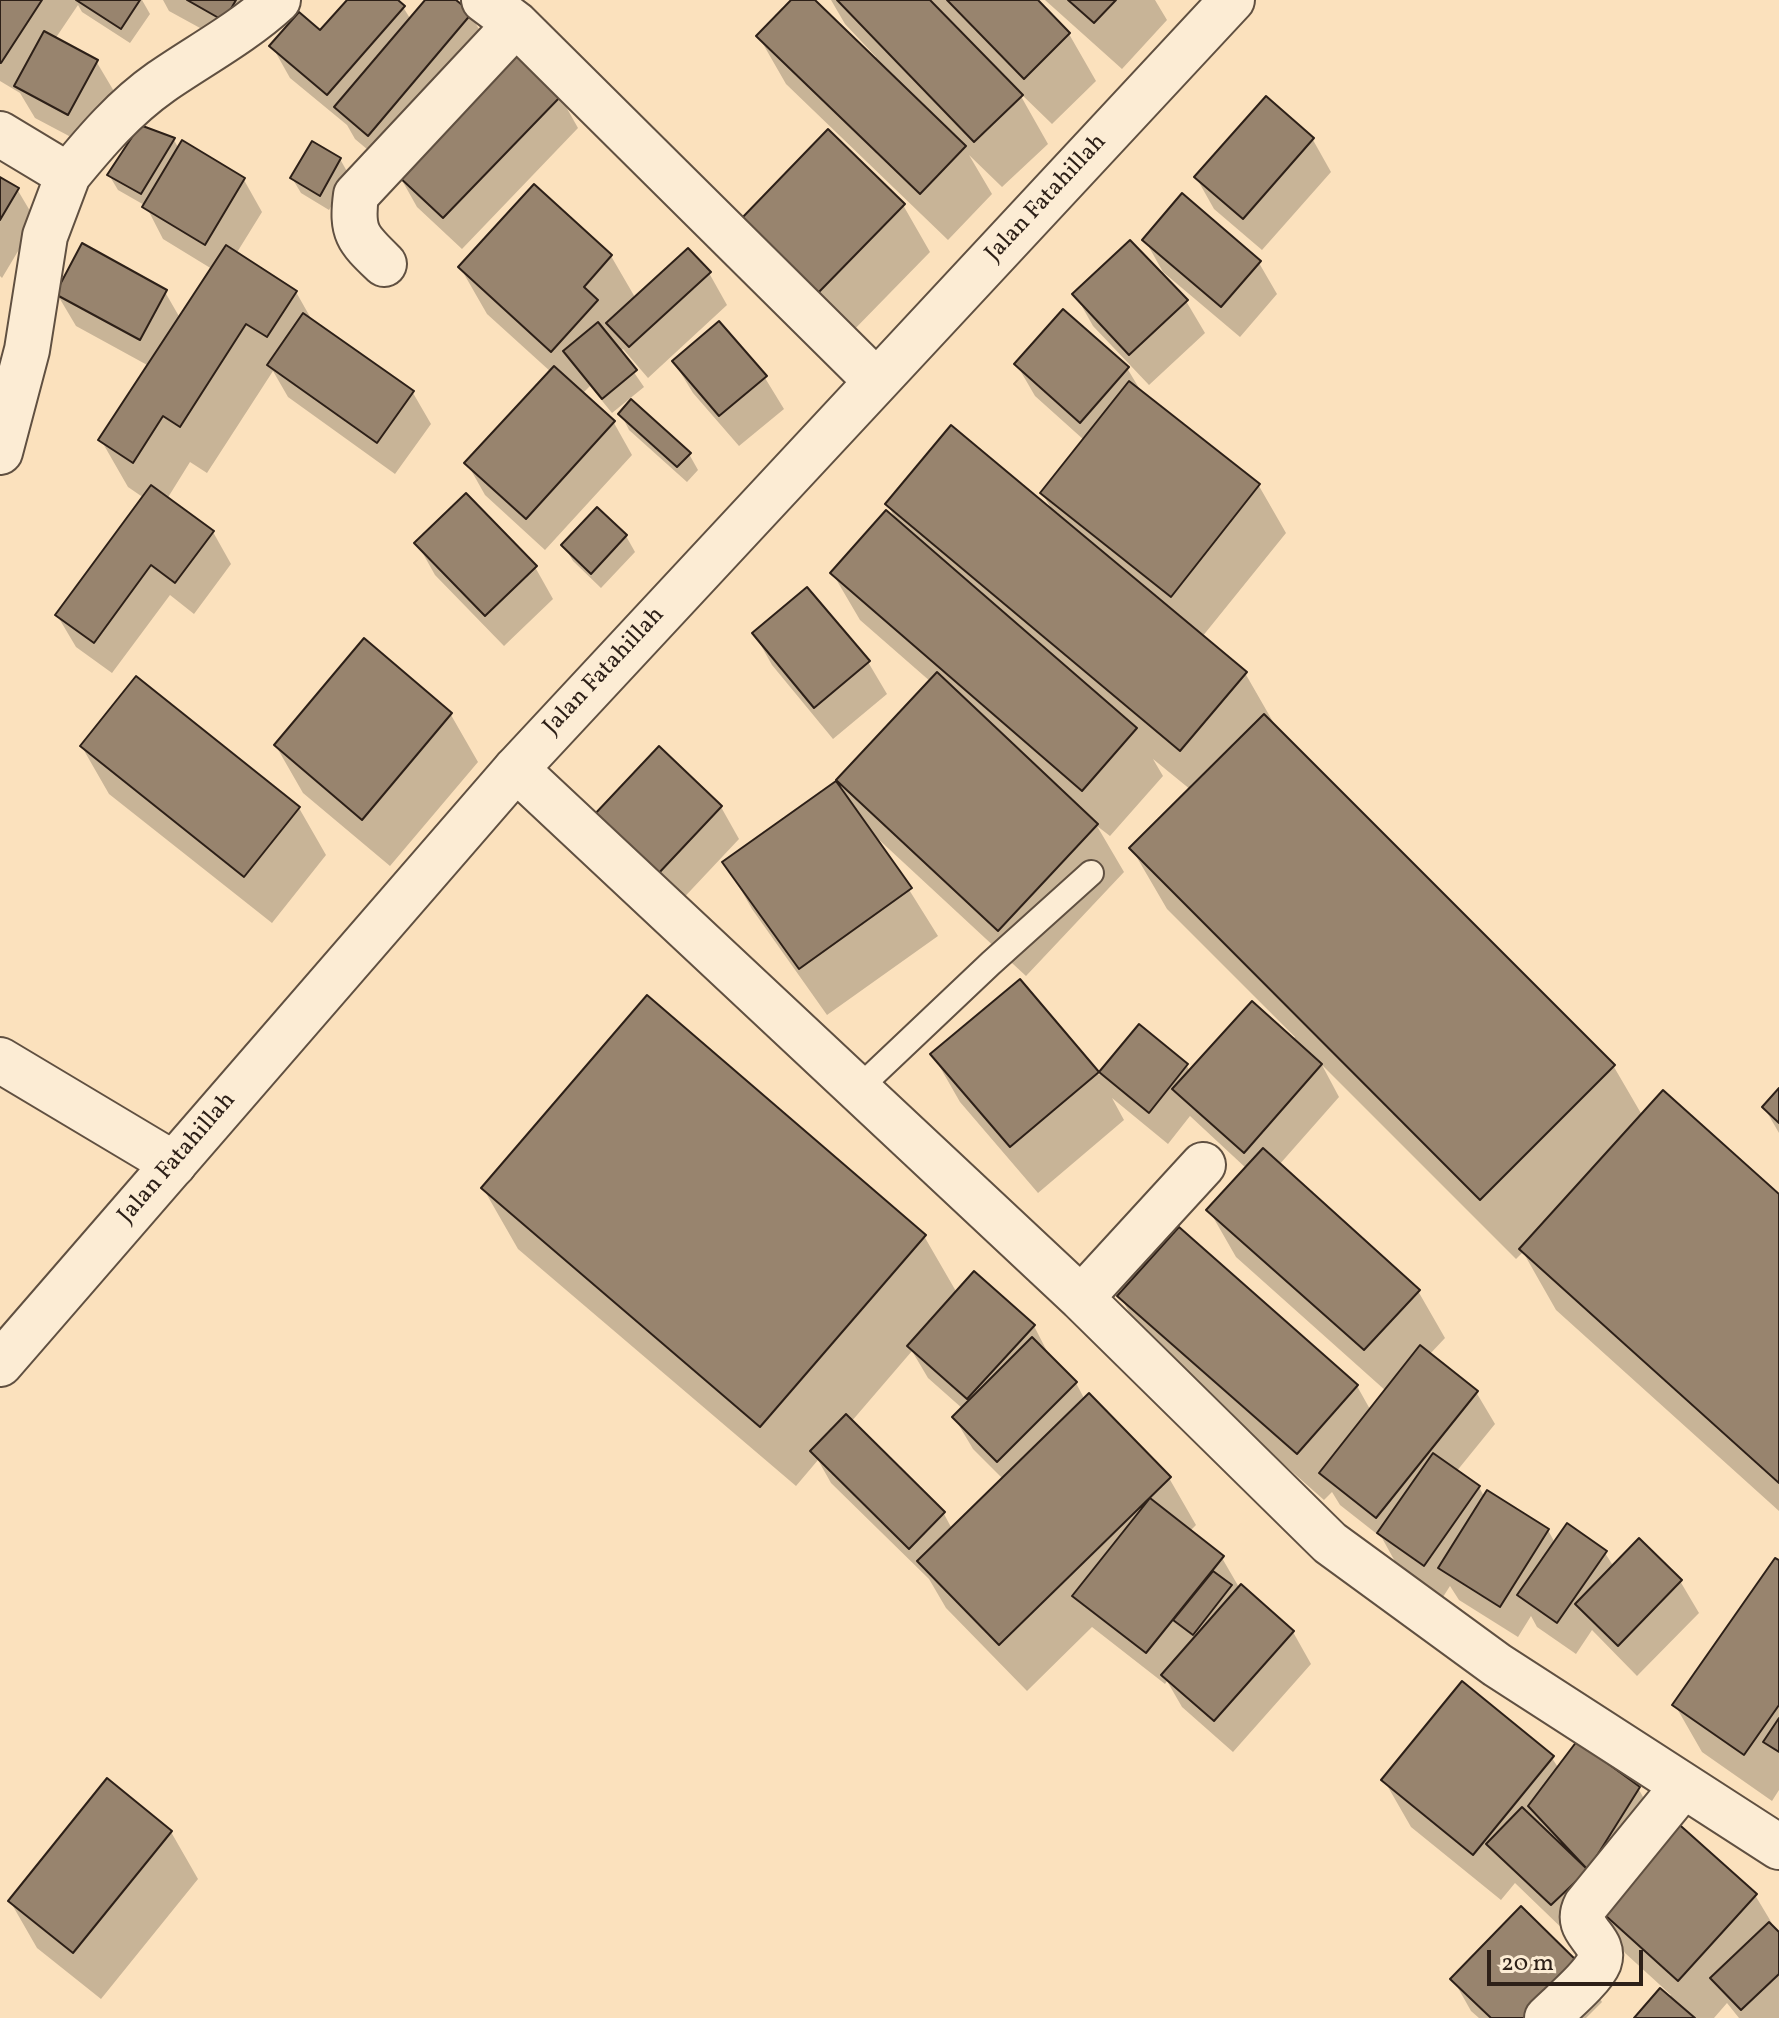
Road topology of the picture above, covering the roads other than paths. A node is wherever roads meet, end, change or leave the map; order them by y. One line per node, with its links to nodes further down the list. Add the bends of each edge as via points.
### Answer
1 (278, 0): 5 (street, via 111,123)
2 (1232, 0): 7 (street, Jalan Fatahillah)
3 (500, 12): 6 (street, via 356,195 352,221 364,245); 7 (street)
4 (0, 134): 5 (street)
5 (68, 175): 8 (street, via 45,236 27,350)
6 (384, 264)
7 (876, 381): 9 (street, Jalan Fatahillah)
8 (0, 452)
9 (516, 769): 12 (street); 13 (street, Jalan Fatahillah)
10 (1091, 873): 12 (lane)
11 (0, 1060): 13 (street)
12 (859, 1088): 15 (street)
13 (174, 1164): 16 (street, Jalan Fatahillah)
14 (1203, 1165): 15 (street)
15 (1081, 1298): 17 (street, via 1330,1543 1497,1665)
16 (0, 1364)
17 (1683, 1786): 18 (street); 19 (street, via 1586,1905 1583,1925 1600,1950 1600,1960)
18 (1779, 1847)
19 (1547, 2018)

